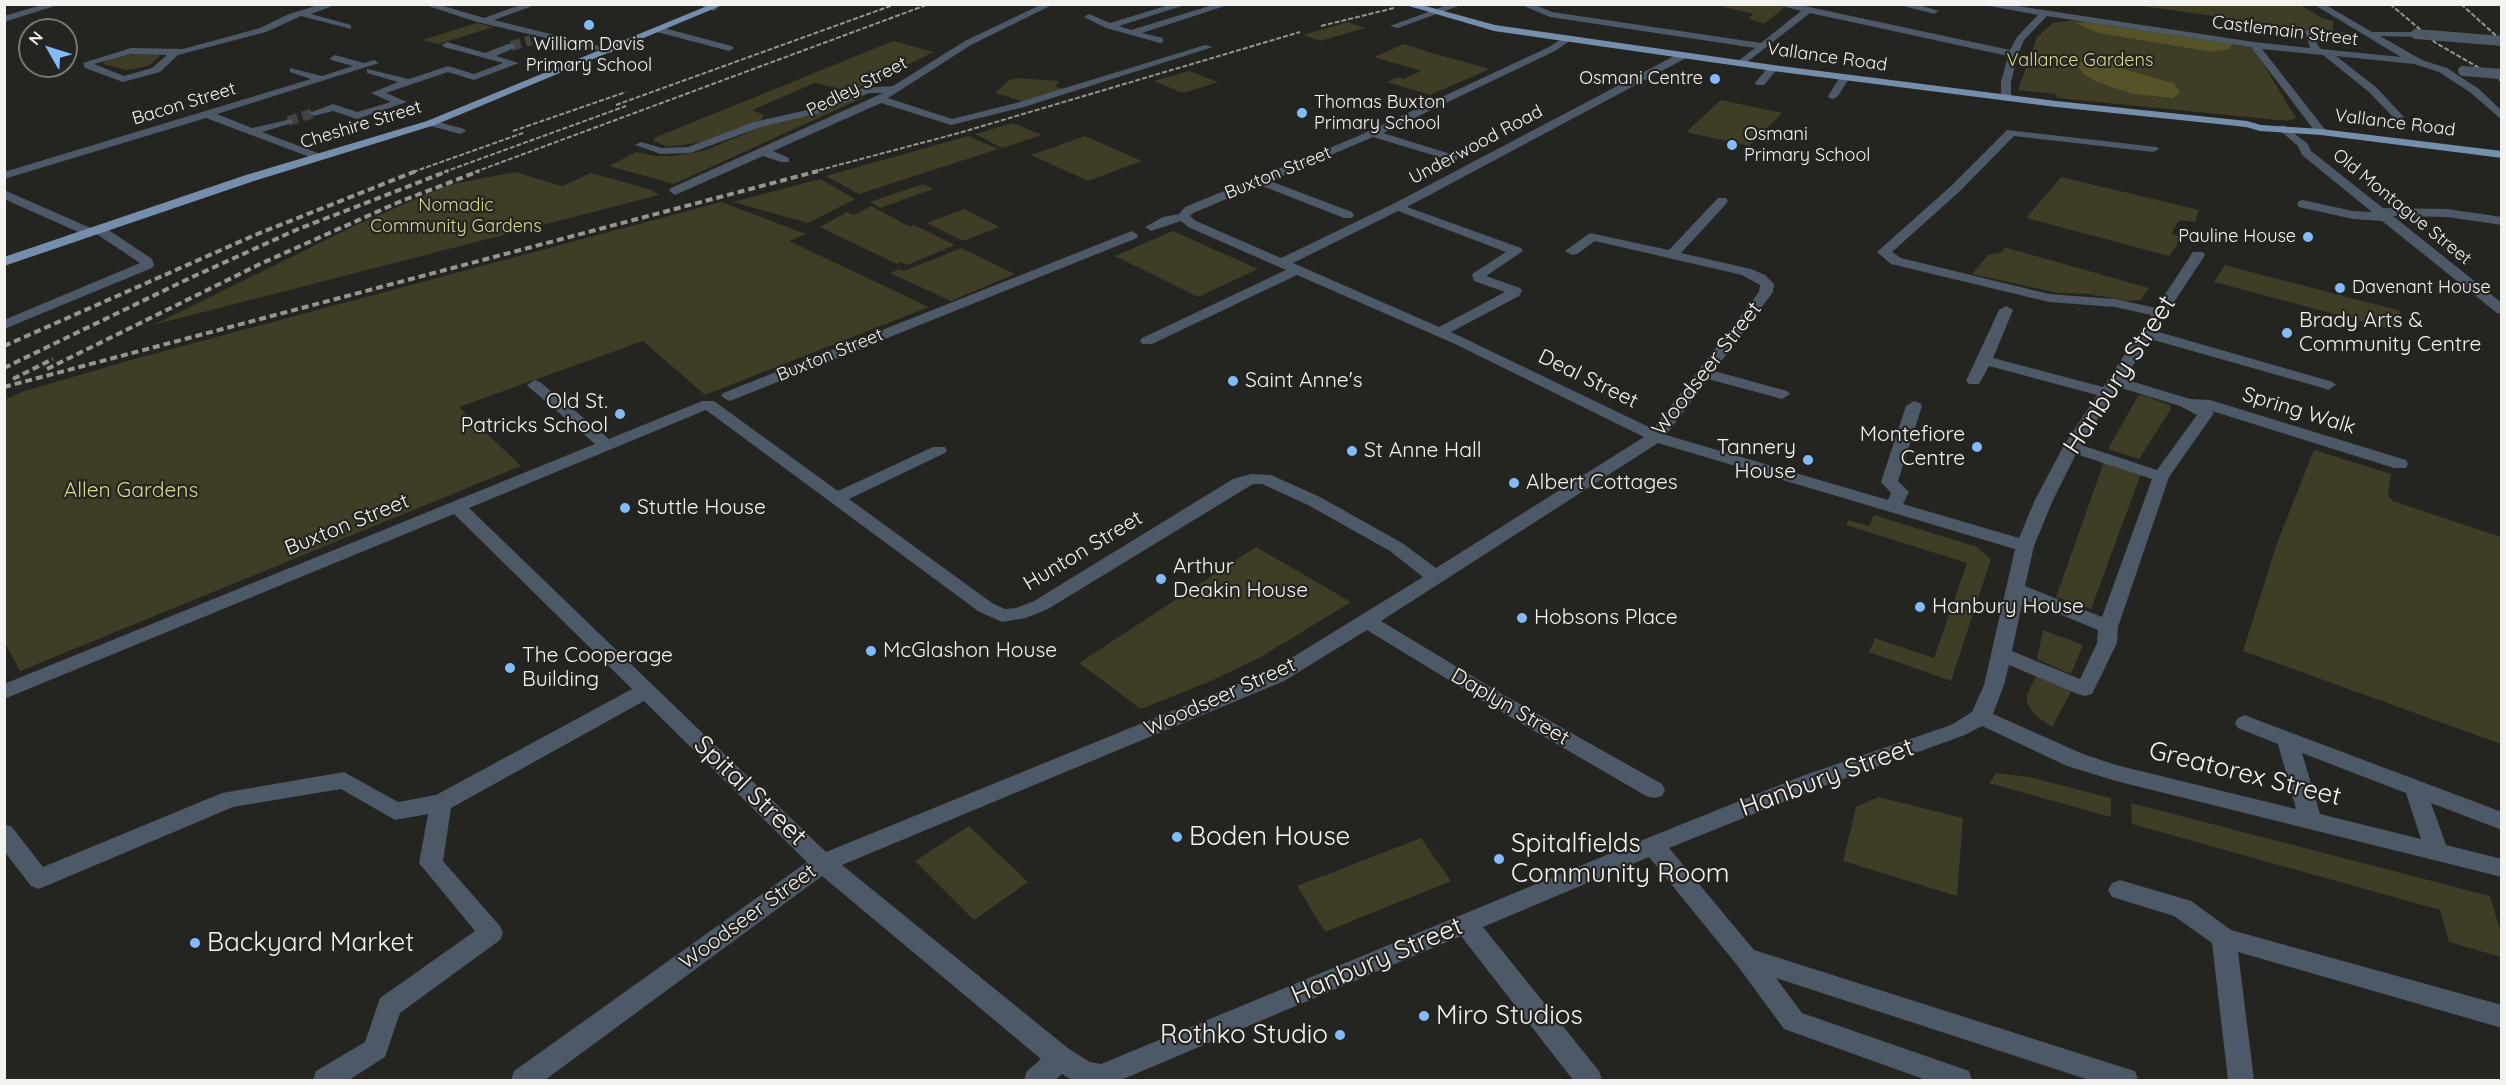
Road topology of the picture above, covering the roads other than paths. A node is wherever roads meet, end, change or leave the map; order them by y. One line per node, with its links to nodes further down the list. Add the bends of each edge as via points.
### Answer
1 (57, 4): 23 (street)
2 (334, 4): 19 (street)
3 (426, 4): 24 (street)
4 (534, 4): 24 (street)
5 (701, 4): 16 (street)
6 (1050, 4): 63 (street, Pedley Street, via 968,43)
7 (1184, 4): 25 (street)
8 (1227, 4): 30 (street)
9 (1406, 4): 20 (main road, Vallance Road)
10 (1460, 4): 20 (street)
11 (1523, 4): 41 (street, via 1550,14)
12 (1779, 4): 17 (street)
13 (1900, 4): 18 (street)
14 (1983, 4): 21 (street, Castlemain Street)
15 (2317, 4): 52 (street)
16 (717, 6): 28 (main road, Cheshire Street)
17 (1808, 10): 41 (street); 48 (street)
18 (1934, 11)
19 (301, 13): 27 (street); 47 (street, via 282,19 276,26)
20 (1435, 13): 26 (street); 33 (main road, Vallance Road, via 1494,28)
21 (2043, 15): 38 (street, Castlemain Street); 48 (street, via 2020,39)
22 (1089, 16): 25 (street)
23 (4, 19)
24 (486, 20): 32 (street)
25 (1109, 26): 30 (street)
26 (1395, 26)
27 (348, 27)
28 (660, 30): 43 (street); 44 (main road, Cheshire Street)
29 (2310, 31): 46 (street, via 2312,44)
30 (1131, 33): 35 (street)
31 (2376, 33): 36 (street, bridge)
32 (548, 35): 34 (street); 44 (street)
33 (1568, 38): 49 (main road, Vallance Road); 78 (street, Buxton Street)
34 (531, 40)
35 (1160, 40)
36 (2502, 41)
37 (447, 45): 50 (street)
38 (2254, 45): 46 (street, Castlemain Street); 77 (street)
39 (512, 46): 50 (street)
40 (1181, 46): 45 (street)
41 (1762, 46): 53 (street)
42 (1208, 47): 45 (street)
43 (729, 48)
44 (610, 50): 72 (main road, Cheshire Street)
45 (1195, 51): 66 (street, via 951,122)
46 (2321, 52): 52 (street, Castlemain Street); 69 (street, via 2373,90)
47 (174, 53): 47 (street, via 156,70 123,80 88,63 131,51)
48 (2013, 54): 65 (street)
49 (1683, 55): 53 (main road, Vallance Road); 79 (street, Underwood Road)
50 (486, 56): 61 (street, via 514,63 474,77 448,69)
51 (335, 58): 54 (street)
52 (2416, 61): 57 (street)
53 (1742, 63): 55 (main road, Vallance Road)
54 (370, 67): 60 (street, Bacon Street); 61 (street)
55 (1773, 68): 59 (main road, Vallance Road); 62 (street)
56 (294, 70): 60 (street)
57 (2443, 70): 58 (street, bridge); 70 (street, via 2475,91)
58 (2502, 74)
59 (1845, 78): 64 (street); 65 (main road, Vallance Road)
60 (322, 79): 68 (street, Bacon Street)
61 (409, 82): 67 (street, via 376,93 402,102 357,116 333,107)
62 (1760, 82)
63 (898, 89): 66 (street, Pedley Street); 80 (street, via 867,90 815,111 759,124 690,150 661,151)
64 (1833, 96)
65 (2006, 98): 73 (main road, Vallance Road)
66 (880, 99): 82 (street, Pedley Street)
67 (314, 113)
68 (206, 114): 75 (street); 87 (street, Bacon Street)
69 (2399, 117)
70 (2502, 117)
71 (288, 121): 75 (street)
72 (431, 123): 74 (street); 84 (main road, Cheshire Street)
73 (2283, 128): 77 (main road, Vallance Road); 94 (street, Old Montague Street, via 2303,145 2306,153)
74 (460, 131)
75 (252, 132): 84 (street)
76 (1507, 132): 79 (street)
77 (2321, 132): 83 (main road, Vallance Road)
78 (1372, 133): 85 (street); 88 (street, Buxton Street)
79 (1529, 137): 93 (street, Underwood Road)
80 (641, 145)
81 (2153, 150): 109 (street, via 2011,132 1884,252 1896,261 2049,298 2115,303)
82 (764, 152): 86 (street); 89 (street, Pedley Street)
83 (2502, 155)
84 (320, 157): 99 (main road, Cheshire Street)
85 (1453, 158)
86 (785, 160)
87 (4, 177)
88 (1260, 180): 95 (street); 96 (street, Buxton Street, via 1189,210)
89 (675, 191)
90 (4, 194): 99 (street)
91 (1722, 201): 102 (street)
92 (2303, 204): 94 (street, via 2353,215)
93 (1397, 207): 105 (street, Underwood Road); 111 (street, via 1516,251 1479,274 1479,278 1515,292)
94 (2384, 214): 97 (street, via 2447,213); 108 (street, Old Montague Street)
95 (1348, 215)
96 (1183, 217): 98 (street, Buxton Street); 105 (street, Deal Street)
97 (2502, 221)
98 (1151, 227)
99 (94, 231): 104 (main road, Cheshire Street); 110 (street, via 147,265)
100 (1132, 235): 121 (street, Buxton Street)
101 (1572, 250): 102 (street, via 1595,237)
102 (1672, 255): 115 (street, Woodseer Street, via 1746,272 1767,284 1766,292)
103 (2198, 255): 109 (street, Hanbury Street)
104 (4, 262)
105 (1282, 263): 106 (street, Deal Street)
106 (1298, 269): 111 (street, Deal Street); 113 (street)
107 (2006, 310): 114 (street)
108 (2502, 310)
109 (2159, 313): 112 (street, Hanbury Street)
110 (4, 325)
111 (1440, 332): 125 (street, Deal Street)
112 (2146, 333): 118 (street, Spring Walk); 119 (street, Hanbury Street)
113 (1147, 341)
114 (1984, 360): 116 (street); 119 (street, Spring Walk)
115 (1704, 373): 120 (street); 125 (street, Woodseer Street)
116 (1974, 381)
117 (535, 385): 126 (street)
118 (2328, 385)
119 (2111, 387): 122 (street, Spring Walk); 127 (street, Hanbury Street)
120 (1782, 394)
121 (729, 396)
122 (2186, 403): 129 (street, Spring Walk, via 2204,403); 130 (street, via 2206,413)
123 (708, 404): 126 (street, Buxton Street); 131 (street, Hunton Street)
124 (1914, 406): 133 (street, via 1889,482 1900,492)
125 (1656, 437): 133 (street, Deal Street); 135 (street, Woodseer Street)
126 (606, 445): 132 (street, Buxton Street)
127 (2071, 447): 130 (street); 134 (street, Hanbury Street)
128 (939, 450): 131 (street)
129 (2400, 464)
130 (2161, 477): 138 (street)
131 (837, 498): 135 (street, Hunton Street, via 984,607 1002,616 1019,615 1041,605 1251,479 1265,479 1314,501 1396,547)
132 (462, 499): 140 (street, Spital Street); 141 (street, Buxton Street)
133 (1893, 508): 134 (street, Deal Street)
134 (2025, 546): 136 (street, Hanbury Street)
135 (1436, 578): 137 (street, Woodseer Street)
136 (2016, 589): 138 (street); 139 (street, Hanbury Street)
137 (1367, 621): 146 (street, Daplyn Street); 153 (street, Woodseer Street, via 1277,676)
138 (2108, 627): 139 (street, via 2107,643 2085,689)
139 (2001, 654): 142 (street, Hanbury Street)
140 (646, 691): 147 (street); 153 (street, Spital Street)
141 (4, 693)
142 (1981, 717): 148 (street, Greatorex Street, via 2075,760); 151 (street, Hanbury Street, via 1958,730 1810,782)
143 (2245, 723): 144 (street)
144 (2288, 740): 145 (street); 148 (street)
145 (2415, 788): 149 (street); 152 (street)
146 (1654, 789)
147 (441, 803): 150 (street, via 395,811 344,780 230,799 39,879); 161 (street, via 431,864 491,933 389,1006 376,1049)
148 (2310, 819): 152 (street, Greatorex Street)
149 (2502, 821)
150 (4, 833)
151 (1653, 845): 156 (street, Hanbury Street); 158 (street)
152 (2437, 851): 154 (street, Greatorex Street)
153 (823, 863): 160 (street, Spital Street); 162 (street, Woodseer Street)
154 (2502, 868)
155 (2120, 890): 157 (street, via 2182,908)
156 (1466, 924): 160 (street, Hanbury Street, via 1102,1076 1085,1074); 164 (street)
157 (2224, 938): 159 (street); 167 (street)
158 (1746, 958): 165 (street, via 1793,1021); 166 (street)
159 (2502, 1017)
160 (1060, 1058): 163 (street)
161 (326, 1080)
162 (524, 1080)
163 (1037, 1080)
164 (1589, 1080)
165 (1959, 1080)
166 (2125, 1080)
167 (2241, 1080)

